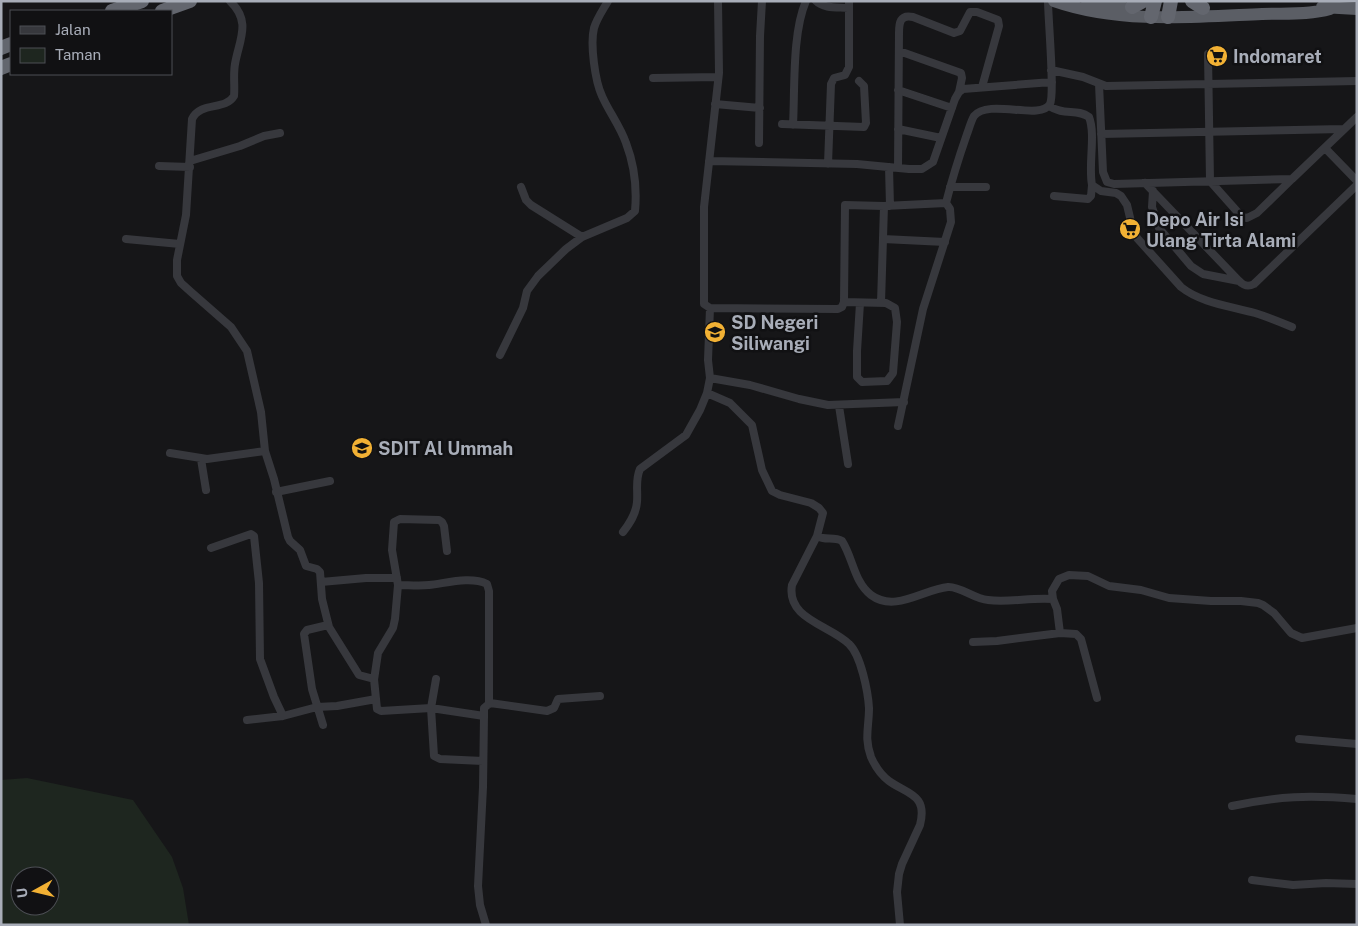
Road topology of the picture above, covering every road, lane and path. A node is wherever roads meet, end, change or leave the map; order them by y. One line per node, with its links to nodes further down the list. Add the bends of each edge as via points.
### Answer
1 (142, 1): 18 (highway)
2 (190, 1): 19 (highway)
3 (230, 1): 50 (street, via 238,11 243,32 234,66 234,96 194,115)
4 (608, 1): 68 (street, via 594,29 594,52 600,90 630,156 635,211 627,218)
5 (718, 1): 23 (street)
6 (762, 1): 35 (street)
7 (806, 1): 39 (street, via 798,30)
8 (816, 1): 12 (street, via 827,6)
9 (1048, 1): 22 (street)
10 (1054, 1): 14 (highway, via 1096,12)
11 (1087, 1): 14 (highway)
12 (848, 4): 40 (street, via 848,70 832,82)
13 (1197, 5): 15 (highway); 16 (highway)
14 (1147, 7): 16 (highway)
15 (1330, 8): 16 (highway, via 1301,13); 17 (highway)
16 (1169, 9)
17 (1357, 9)
18 (115, 10)
19 (165, 10)
20 (899, 51): 30 (street, via 899,24 905,16 954,33 959,32 970,12 992,17 998,20 999,26); 31 (street); 32 (street, via 960,74)
21 (1208, 54): 29 (street)
22 (1051, 70): 27 (street); 28 (street)
23 (718, 77): 24 (street); 33 (street)
24 (653, 78)
25 (859, 81): 40 (street, via 864,86 865,125)
26 (1357, 81): 29 (street)
27 (1052, 82): 30 (street); 34 (street)
28 (1099, 84): 29 (street); 45 (street)
29 (1208, 84): 43 (street)
30 (982, 87): 32 (street)
31 (898, 90): 36 (street); 41 (street)
32 (958, 92): 36 (street)
33 (715, 104): 35 (street); 49 (street)
34 (1049, 106): 60 (street, via 1057,112 1089,116); 62 (street, via 1035,110 986,110 973,117)
35 (760, 108): 47 (street)
36 (952, 108): 46 (street)
37 (1357, 117): 42 (street)
38 (782, 124): 39 (street)
39 (793, 125): 40 (street)
40 (830, 126): 51 (street)
41 (898, 129): 46 (street); 54 (street)
42 (1343, 129): 43 (street); 48 (street)
43 (1209, 131): 45 (street); 57 (street)
44 (280, 134): 50 (street, via 257,138)
45 (1101, 134): 55 (street)
46 (941, 138): 54 (street, via 930,165 918,169)
47 (759, 143)
48 (1325, 148): 56 (street); 59 (street)
49 (709, 161): 51 (street); 77 (street, via 704,207 704,304)
50 (190, 164): 52 (street); 72 (street)
51 (828, 164): 53 (street)
52 (159, 166)
53 (889, 167): 54 (street); 67 (street)
54 (898, 168)
55 (1104, 178): 58 (street, via 1111,184); 60 (street)
56 (1292, 179): 57 (street); 57 (street, via 1257,213 1247,218 1242,217)
57 (1210, 181): 58 (street)
58 (1145, 183): 64 (street)
59 (1357, 183): 73 (street, via 1254,284 1245,286)
60 (1092, 184): 65 (street, via 1088,199); 78 (street, via 1099,190 1121,196 1137,238 1189,294)
61 (521, 187): 68 (street, via 531,205)
62 (950, 187): 63 (street); 66 (street)
63 (986, 187)
64 (1153, 191): 73 (street); 73 (street, via 1152,207 1157,222 1191,266 1203,274)
65 (1054, 196)
66 (946, 203): 67 (street); 71 (street, via 951,218)
67 (887, 206): 69 (street); 74 (street, via 845,205)
68 (582, 237): 79 (street, via 566,249 527,291 517,324)
69 (883, 239): 71 (street); 76 (street)
70 (126, 240): 72 (street)
71 (945, 242): 82 (street, via 923,309)
72 (180, 244): 85 (street, via 179,280 231,327 247,351 261,412)
73 (1239, 281)
74 (844, 302): 75 (street); 77 (street, via 838,309)
75 (860, 303): 76 (street); 76 (street, via 856,374 860,381 871,382 887,381 893,372 897,315 892,306)
76 (881, 303)
77 (710, 308): 80 (street)
78 (1292, 327)
79 (500, 355)
80 (710, 378): 81 (street); 83 (street)
81 (707, 393): 92 (street, via 686,435 640,469 637,503); 93 (street, via 730,403 752,425 762,470 772,491 811,503 821,510)
82 (904, 402): 83 (street); 84 (street)
83 (839, 406): 88 (street)
84 (898, 426)
85 (265, 451): 87 (street); 91 (street)
86 (170, 453): 87 (street)
87 (201, 459): 90 (street)
88 (848, 464)
89 (330, 482): 91 (street)
90 (206, 490)
91 (276, 492): 97 (street, via 289,540 300,550 306,566 319,570)
92 (623, 532)
93 (817, 536): 98 (street, via 842,541 862,584 870,594 883,600 903,600 951,587 987,600); 123 (street, via 792,585 792,599 807,617 854,650 868,700 866,736 872,757 883,776 914,795 921,809 920,825 899,874)
94 (211, 548): 111 (street, via 254,536 259,583 260,659)
95 (448, 551): 96 (street, via 442,522 396,520 392,550)
96 (397, 581): 97 (street, via 366,578); 104 (street, via 394,623 378,653); 108 (street, via 425,585 461,581 487,584)
97 (321, 582): 99 (street)
98 (1053, 599): 100 (street, via 1052,591 1059,579 1069,575 1088,576 1109,586 1168,598 1258,603 1302,638); 101 (street)
99 (328, 625): 104 (street, via 359,675); 109 (street, via 304,632)
100 (1357, 628)
101 (1060, 634): 102 (street); 106 (street, via 1079,636)
102 (972, 642)
103 (436, 679): 110 (street)
104 (374, 680): 107 (street)
105 (600, 696): 108 (street, via 558,700 547,711)
106 (1097, 698)
107 (376, 699): 109 (street); 110 (street, via 377,708 381,711)
108 (488, 704): 112 (street, via 484,708)
109 (317, 707): 111 (street); 114 (street)
110 (431, 708): 112 (street); 117 (street, via 434,756)
111 (283, 716): 113 (street)
112 (484, 716): 117 (street)
113 (248, 720)
114 (323, 725)
115 (1299, 739): 116 (street)
116 (1357, 744)
117 (483, 761): 122 (street, via 478,886)
118 (1357, 799): 119 (street, via 1288,796)
119 (1232, 806)
120 (1252, 880): 121 (street, via 1293,885)
121 (1357, 884)
122 (486, 925)
123 (900, 925)

